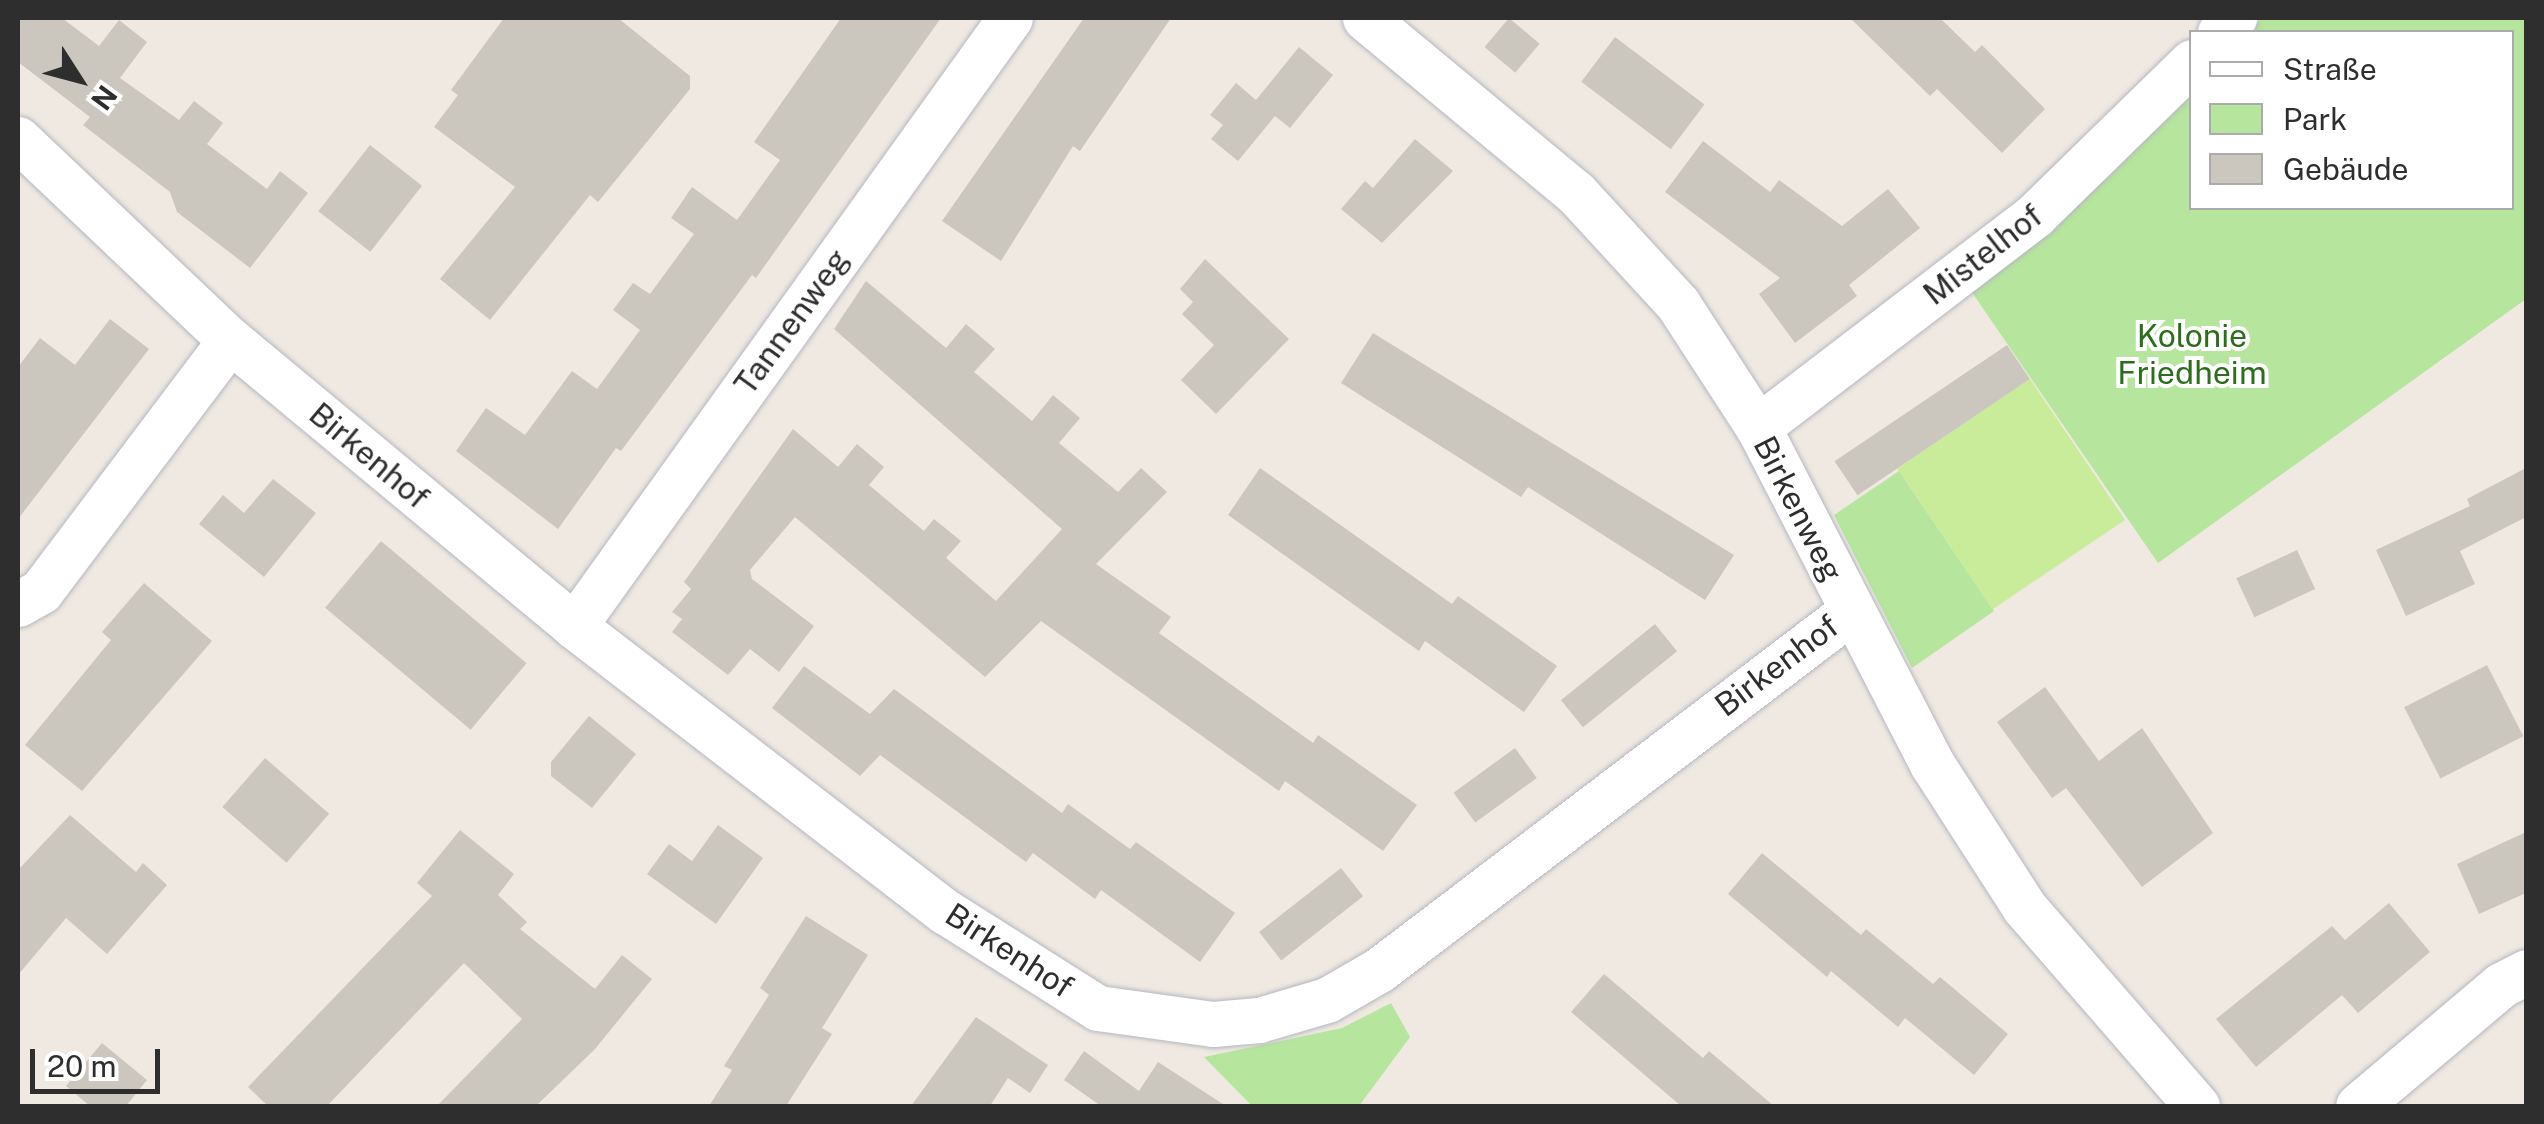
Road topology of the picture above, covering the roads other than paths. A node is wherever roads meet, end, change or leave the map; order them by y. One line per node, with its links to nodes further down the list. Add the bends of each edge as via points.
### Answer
1 (1010, 18): 9 (street, Tannenweg)
2 (1366, 18): 6 (street, Birkenweg, via 1576,193 1636,252)
3 (2189, 65): 6 (street, Mistelhof, via 2035,215)
4 (18, 139): 5 (street, Birkenhof)
5 (230, 340): 7 (street); 9 (street, Birkenhof)
6 (1758, 427): 8 (street, Birkenweg)
7 (29, 597)
8 (1850, 612): 9 (street, Birkenhof, via 1378,970 1327,1000 1259,1020 1213,1024 1098,1008 946,912); 11 (street, Birkenweg, via 1932,764 2024,907)
9 (574, 626)
10 (2526, 972): 12 (street, via 2500,985)
11 (2197, 1106)
12 (2358, 1106)

